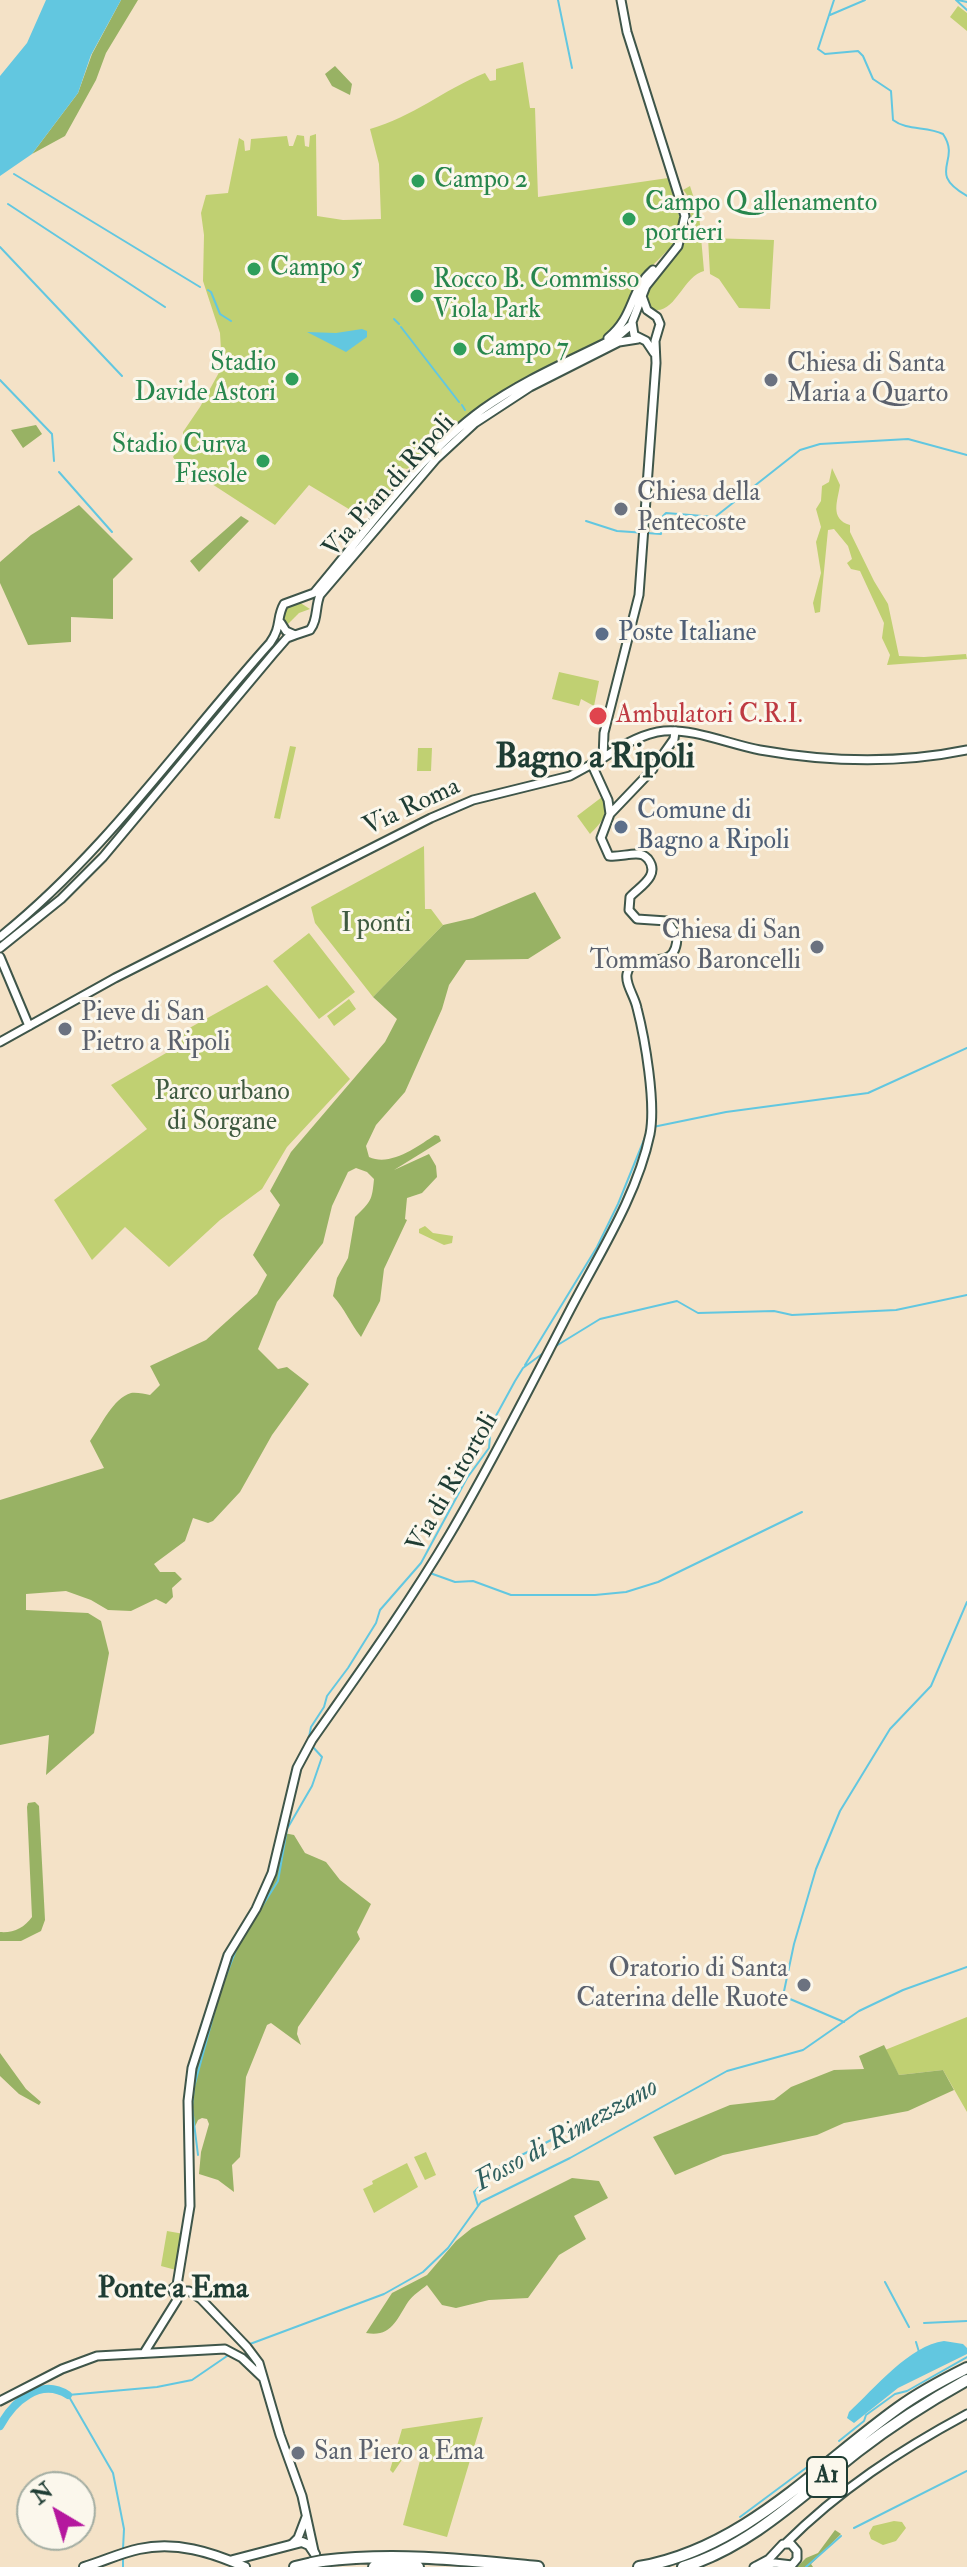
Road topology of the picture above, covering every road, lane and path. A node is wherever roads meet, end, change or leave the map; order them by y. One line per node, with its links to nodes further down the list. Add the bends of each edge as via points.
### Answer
1 (621, 0): 2 (street, via 685,216 678,246)
2 (665, 262): 3 (street); 9 (street, Via Pian di Ripoli, via 643,279 624,322)
3 (642, 296): 4 (street); 5 (street)
4 (649, 313): 5 (street); 7 (street, via 659,322)
5 (636, 316): 6 (street)
6 (631, 325): 8 (street); 9 (street, Via Pian di Ripoli)
7 (657, 336): 8 (street); 10 (street)
8 (642, 340): 10 (street); 12 (street, Via Pian di Ripoli, via 619,342 522,391 465,432 320,595)
9 (598, 345): 11 (street, Via Pian di Ripoli, via 471,418 429,458 314,593)
10 (655, 355): 17 (street, via 639,595 604,733)
11 (301, 599): 12 (street); 13 (street, Via Pian di Ripoli, via 284,604)
12 (315, 611): 14 (street, Via Pian di Ripoli, via 312,627)
13 (280, 623): 14 (street); 20 (street, Via Pian di Ripoli, via 270,643 92,852)
14 (295, 635): 21 (street, Via Pian di Ripoli, via 273,654 91,870)
15 (675, 731): 16 (street, Via Roma, via 768,751 835,758 928,758); 17 (street, Via Roma, via 654,733); 19 (street, via 655,766)
16 (967, 750)
17 (603, 758): 18 (street, Via Roma)
18 (592, 765): 19 (street); 23 (street, Via Roma, via 431,818)
19 (610, 814): 25 (street, Via di Ritortoli, via 601,836 604,848 612,857 647,858 651,874 631,895 629,910 637,919 667,921 677,936 669,957 638,961 627,976 646,1061 649,1139 608,1238 451,1533 297,1768 272,1873 228,1955 192,2068 190,2206)
20 (0, 937)
21 (0, 948)
22 (0, 957): 23 (street)
23 (29, 1026): 24 (street, Via Roma)
24 (0, 1042)
25 (181, 2290): 26 (street, Via di Ritortoli); 29 (street, via 201,2299 246,2345)
26 (144, 2353): 29 (street, via 213,2348 233,2352); 30 (street, via 97,2356)
27 (967, 2368): 50 (highway, A1, via 895,2410 735,2530 679,2557)
28 (967, 2380): 51 (highway, A1, via 895,2424 760,2529)
29 (266, 2383): 32 (street)
30 (0, 2401)
31 (967, 2414): 33 (street, via 871,2471)
32 (306, 2514): 35 (street); 40 (street)
33 (804, 2525): 34 (street); 36 (street)
34 (785, 2544): 36 (street); 38 (street)
35 (290, 2545): 37 (main road); 40 (main road, via 304,2542)
36 (794, 2547): 41 (street, via 794,2563)
37 (262, 2552): 39 (main road); 45 (main road)
38 (776, 2552): 41 (street); 52 (street)
39 (228, 2559): 42 (main road, via 185,2548 139,2549); 44 (main road)
40 (316, 2560): 46 (highway); 49 (highway, via 418,2556)
41 (779, 2563): 52 (street)
42 (93, 2565): 43 (main road)
43 (83, 2567)
44 (245, 2567)
45 (252, 2567)
46 (295, 2567)
47 (374, 2567): 48 (highway)
48 (418, 2567)
49 (538, 2567)
50 (639, 2567)
51 (683, 2567)
52 (755, 2567)

